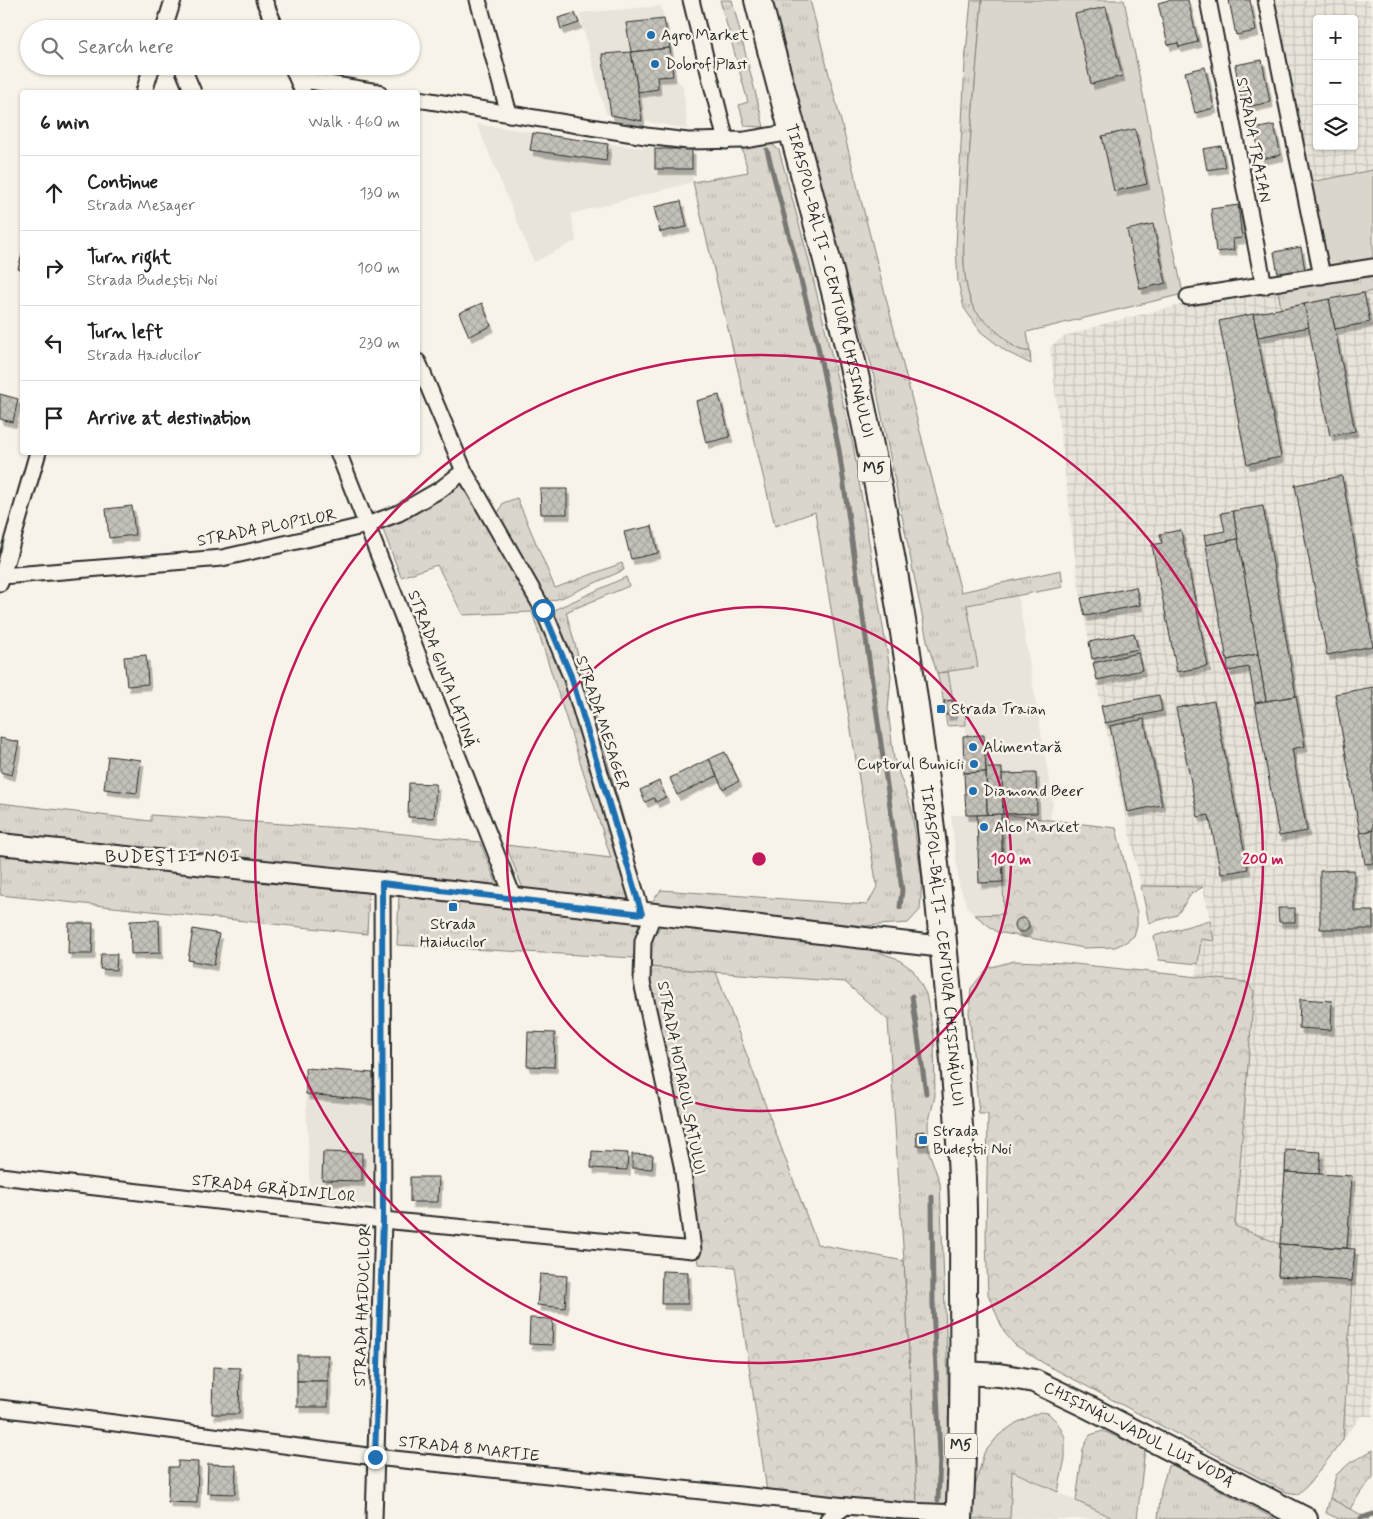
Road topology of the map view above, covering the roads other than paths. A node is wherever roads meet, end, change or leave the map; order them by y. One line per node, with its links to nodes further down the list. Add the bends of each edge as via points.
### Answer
1 (173, 0): 8 (street)
2 (264, 0): 9 (street)
3 (478, 0): 17 (street)
4 (691, 0): 19 (street)
5 (758, 0): 18 (highway, TIRASPOL-BĂLŢI - CENTURA CHIȘINĂULUI / M5)
6 (1208, 0): 22 (street, STRADA TRAIAN)
7 (1266, 0): 21 (street)
8 (167, 20)
9 (272, 20)
10 (149, 75): 13 (street)
11 (186, 75): 14 (street)
12 (298, 79): 15 (street)
13 (145, 90)
14 (192, 90)
15 (366, 90)
16 (420, 99): 17 (street)
17 (509, 114): 19 (street, via 646,136)
18 (792, 132): 19 (street); 34 (highway, TIRASPOL-BĂLŢI - CENTURA CHIȘINĂULUI / M5, via 860,400 888,539 920,733)
19 (726, 141)
20 (1373, 267): 21 (street)
21 (1322, 276): 22 (street)
22 (1264, 286): 23 (street)
23 (1188, 297)
24 (420, 367): 27 (street, STRADA MESAGER)
25 (37, 455): 29 (street)
26 (339, 455): 28 (street, STRADA GINTA LATINĂ)
27 (464, 471): 28 (street, STRADA PLOPILOR, via 399,514); 33 (street, STRADA MESAGER, via 543,610 571,676)
28 (367, 525): 29 (street, STRADA PLOPILOR, via 222,558); 32 (street, STRADA GINTA LATINĂ)
29 (1, 579)
30 (0, 844): 31 (street)
31 (382, 883): 32 (street); 36 (street, STRADA HAIDUCILOR)
32 (514, 898): 33 (street)
33 (648, 914): 34 (street); 37 (street, STRADA HOTARUL SATULUI, via 643,941 642,982 682,1165)
34 (944, 947): 38 (highway, TIRASPOL-BĂLŢI - CENTURA CHIȘINĂULUI / M5, via 962,1182)
35 (0, 1176): 36 (street, STRADA GRĂDINILOR)
36 (383, 1220): 37 (street, STRADA GRĂDINILOR); 40 (street, STRADA HAIDUCILOR)
37 (693, 1250)
38 (964, 1373): 42 (highway, TIRASPOL-BĂLŢI - CENTURA CHIȘINĂULUI / M5); 45 (main road, CHIȘINĂU-VADUL LUI VODĂ, via 1034,1381)
39 (0, 1408): 40 (street, STRADA 8 MARTIE)
40 (375, 1457): 41 (street, STRADA 8 MARTIE); 43 (street, STRADA HAIDUCILOR)
41 (846, 1506): 42 (street, STRADA 8 MARTIE); 44 (street)
42 (960, 1516)
43 (374, 1519)
44 (828, 1519)
45 (1306, 1519)

